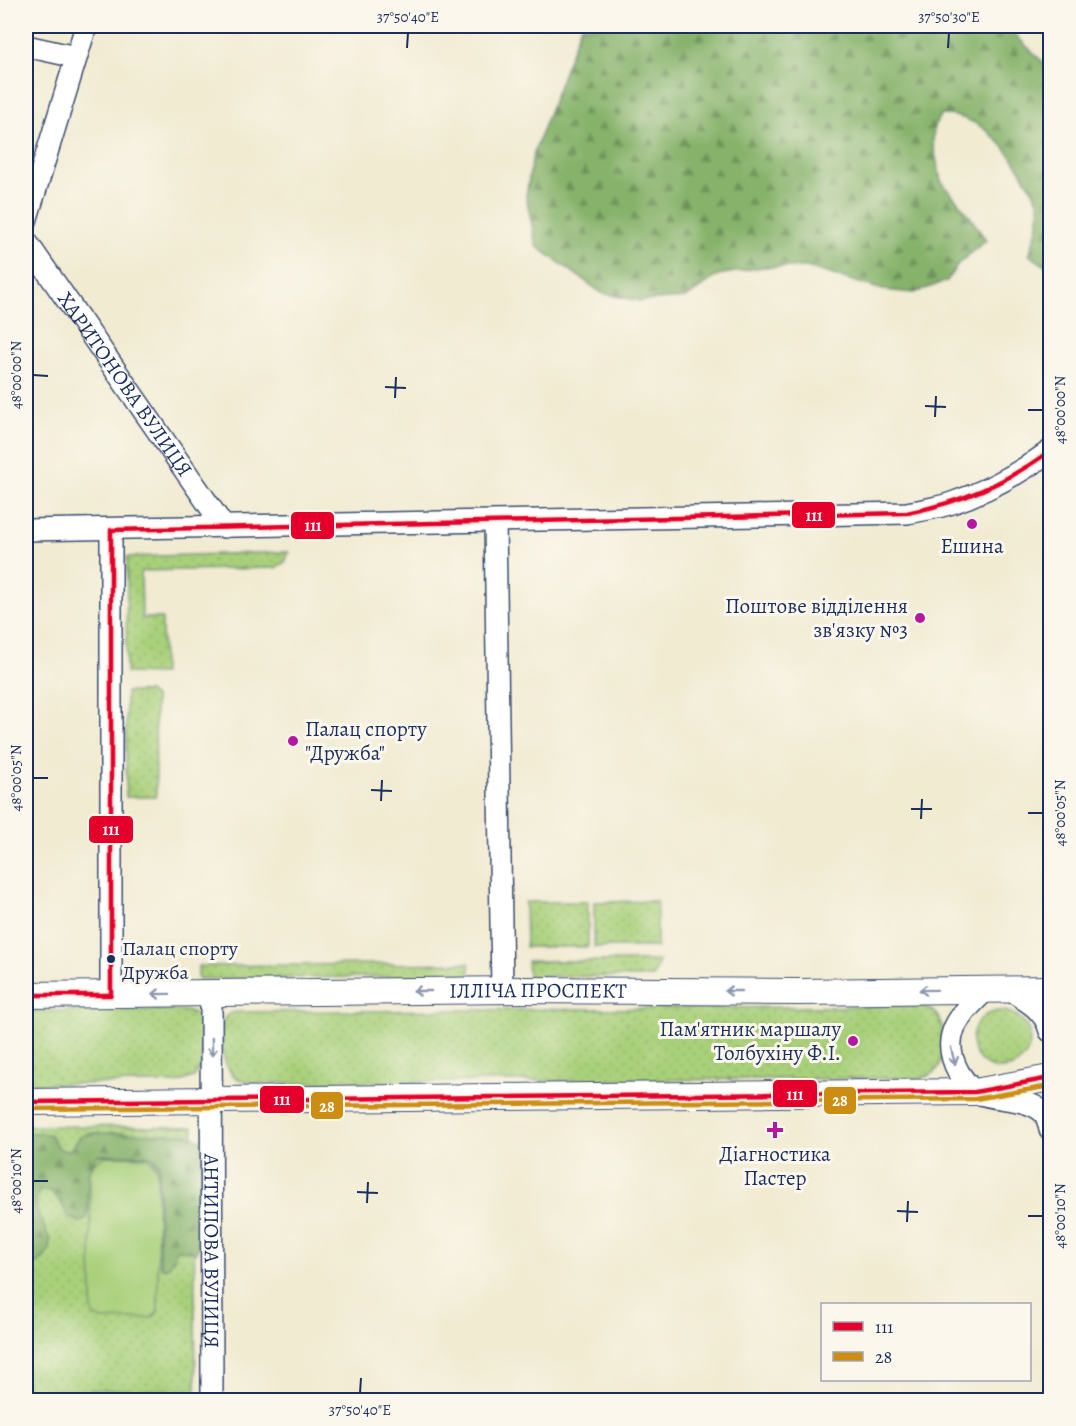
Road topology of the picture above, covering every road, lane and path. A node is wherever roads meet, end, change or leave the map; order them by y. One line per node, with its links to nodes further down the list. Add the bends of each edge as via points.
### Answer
1 (86, 26): 3 (street)
2 (26, 46): 3 (street)
3 (76, 57): 4 (street)
4 (26, 221)
5 (26, 240): 8 (street, ХАРИТОНОВА ВУЛИЦЯ)
6 (1050, 451): 7 (street, via 998,484 951,504 907,513)
7 (495, 522): 8 (street); 12 (street)
8 (224, 527): 10 (street)
9 (26, 530): 10 (street)
10 (111, 530): 15 (street)
11 (1050, 989): 13 (main road, ІЛЛІЧА ПРОСПЕКТ)
12 (501, 990): 13 (main road, ІЛЛІЧА ПРОСПЕКТ, one-way to 12); 14 (main road, ІЛЛІЧА ПРОСПЕКТ, one-way to 14)
13 (998, 990): 17 (street, via 1033,1004); 19 (street, one-way to 19, via 960,1015 953,1029 953,1061)
14 (211, 993): 15 (main road, ІЛЛІЧА ПРОСПЕКТ, one-way to 15); 20 (street, АНТИПОВА ВУЛИЦЯ, one-way to 20)
15 (111, 995): 16 (main road, ІЛЛІЧА ПРОСПЕКТ)
16 (26, 996)
17 (1050, 1031)
18 (1050, 1078): 19 (main road)
19 (975, 1092): 20 (main road); 22 (street, via 1030,1105 1045,1114)
20 (212, 1100): 21 (main road); 23 (street, АНТИПОВА ВУЛИЦЯ)
21 (26, 1102)
22 (1050, 1130)
23 (212, 1401)

